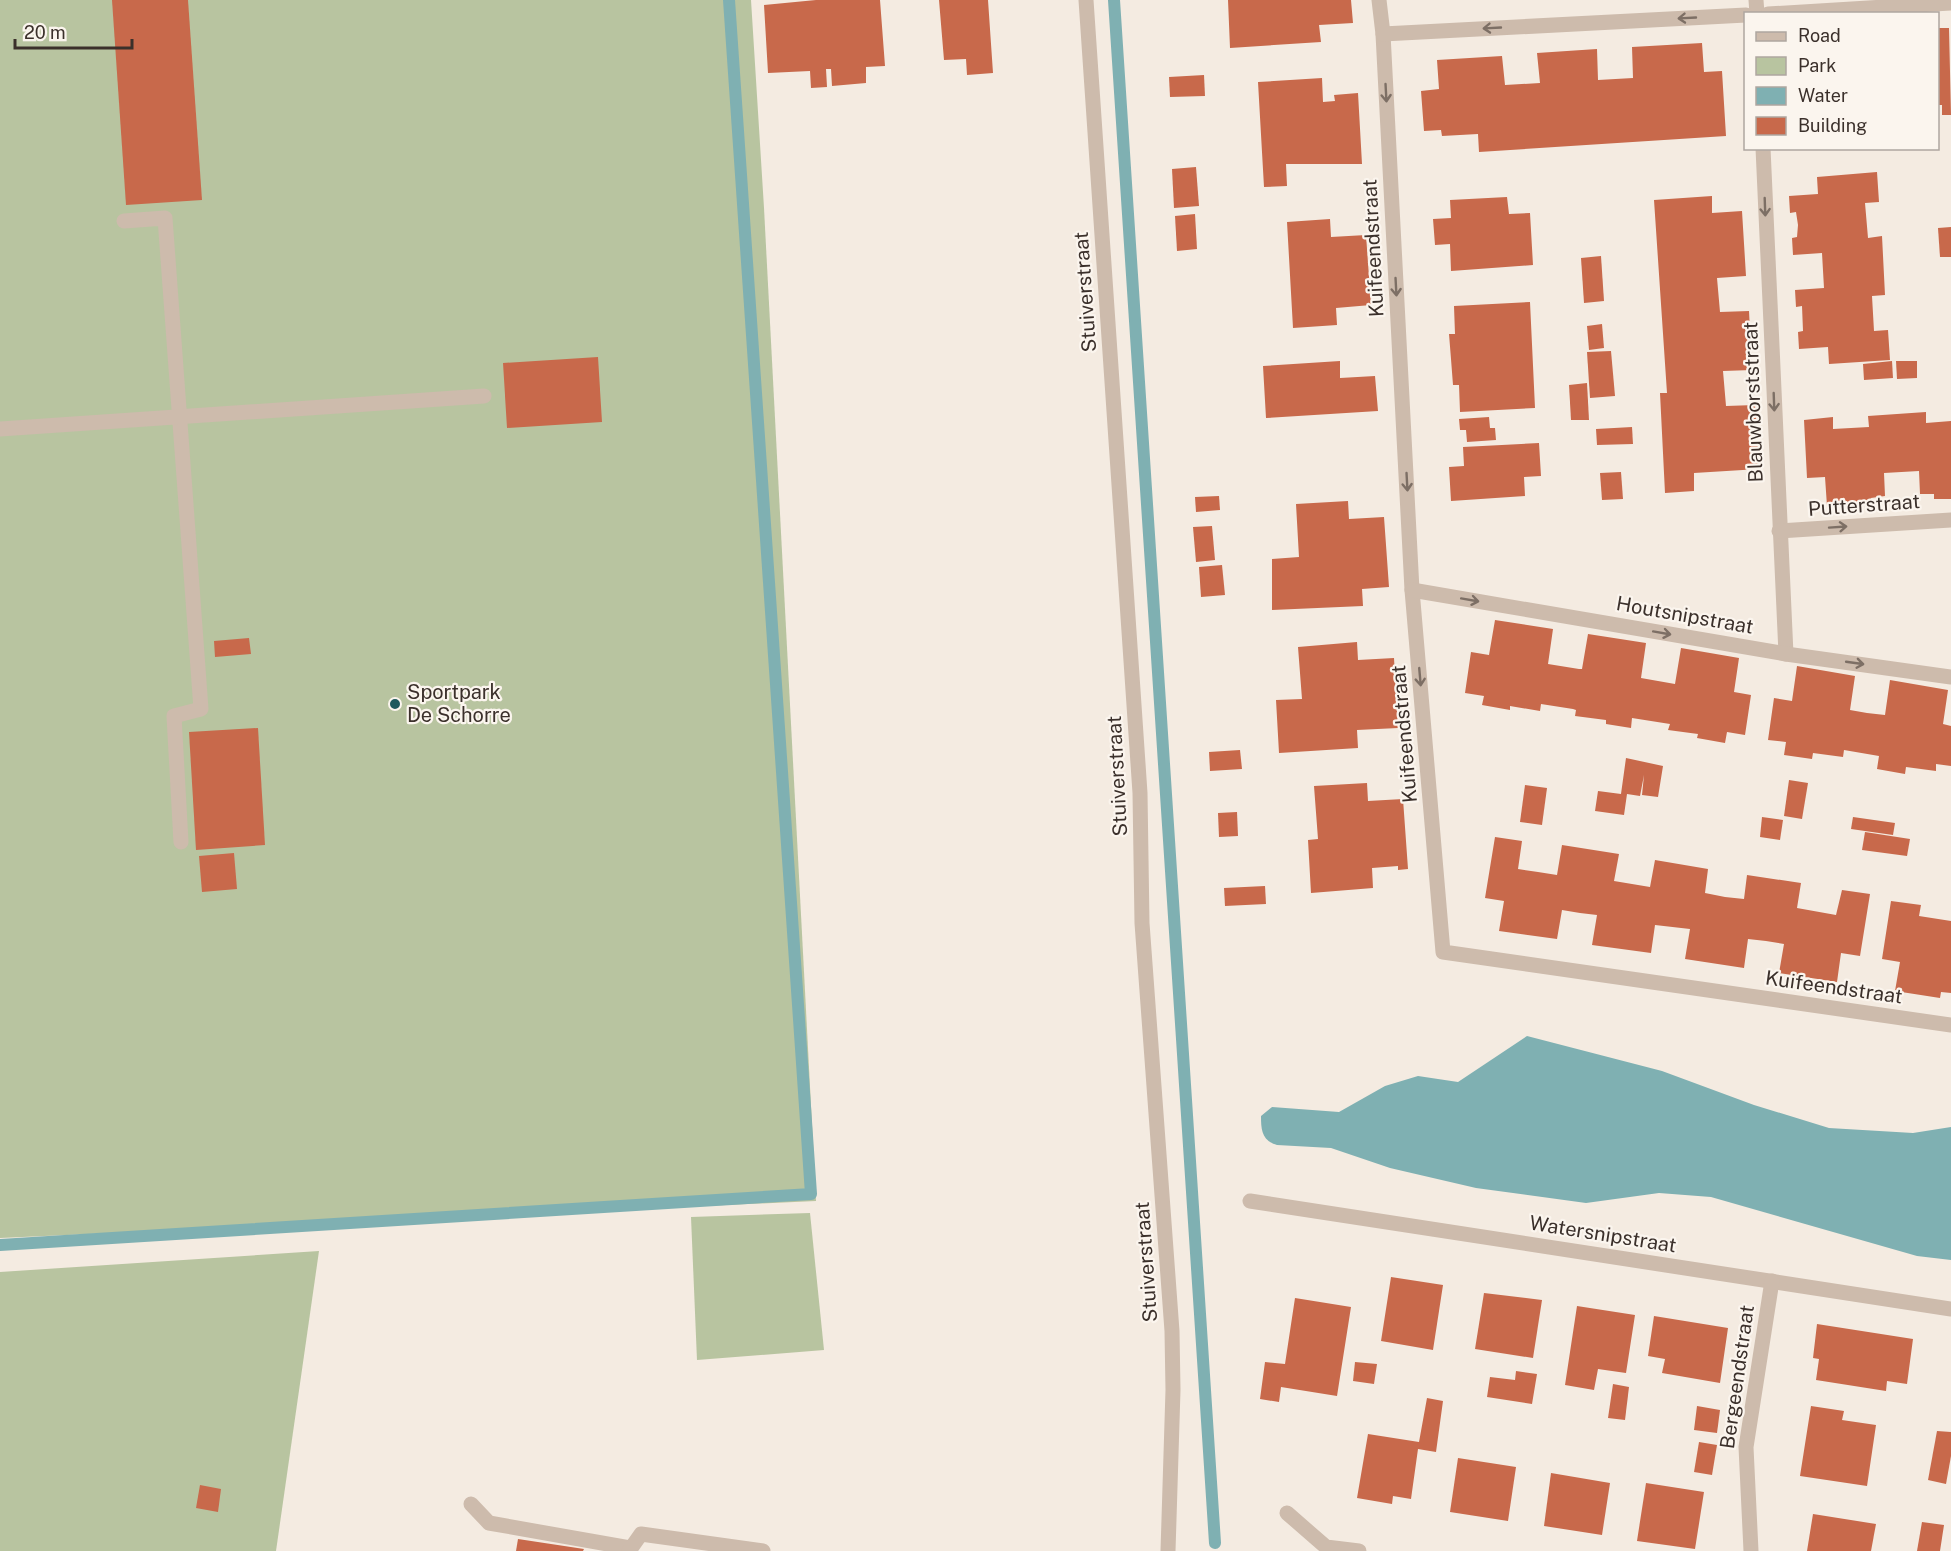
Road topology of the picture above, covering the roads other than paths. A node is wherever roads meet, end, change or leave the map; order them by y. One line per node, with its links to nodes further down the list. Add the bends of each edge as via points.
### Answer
1 (1086, 0): 26 (street, Stuiverstraat, via 1140,794 1143,923 1173,1332)
2 (1379, 0): 6 (street, Kuifeendstraat)
3 (1951, 3): 4 (street)
4 (1801, 12)
5 (1744, 15): 6 (street, one-way to 6)
6 (1383, 34): 14 (street, Kuifeendstraat, one-way to 14)
7 (1763, 150): 13 (street, Blauwborststraat, one-way to 13)
8 (124, 221): 10 (street, via 165,218)
9 (484, 396): 10 (street)
10 (179, 417): 11 (street); 17 (street, via 201,710 174,716)
11 (0, 429)
12 (1951, 520): 13 (street, Putterstraat, one-way to 12)
13 (1779, 531): 15 (street, Blauwborststraat)
14 (1412, 590): 15 (street, Houtsnipstraat, one-way to 15); 18 (street, Kuifeendstraat, one-way to 18, via 1443,952)
15 (1786, 654): 16 (street, Houtsnipstraat, one-way to 16)
16 (1951, 677)
17 (181, 842)
18 (1951, 1025)
19 (1250, 1201): 20 (street, Watersnipstraat)
20 (1772, 1281): 21 (street, Watersnipstraat); 28 (street, Bergeendstraat, via 1746,1447)
21 (1951, 1309)
22 (471, 1504): 24 (street, via 489,1522)
23 (1287, 1514): 27 (street, via 1326,1546)
24 (630, 1549): 25 (street, via 641,1534)
25 (763, 1551)
26 (1168, 1551)
27 (1359, 1551)
28 (1751, 1551)

